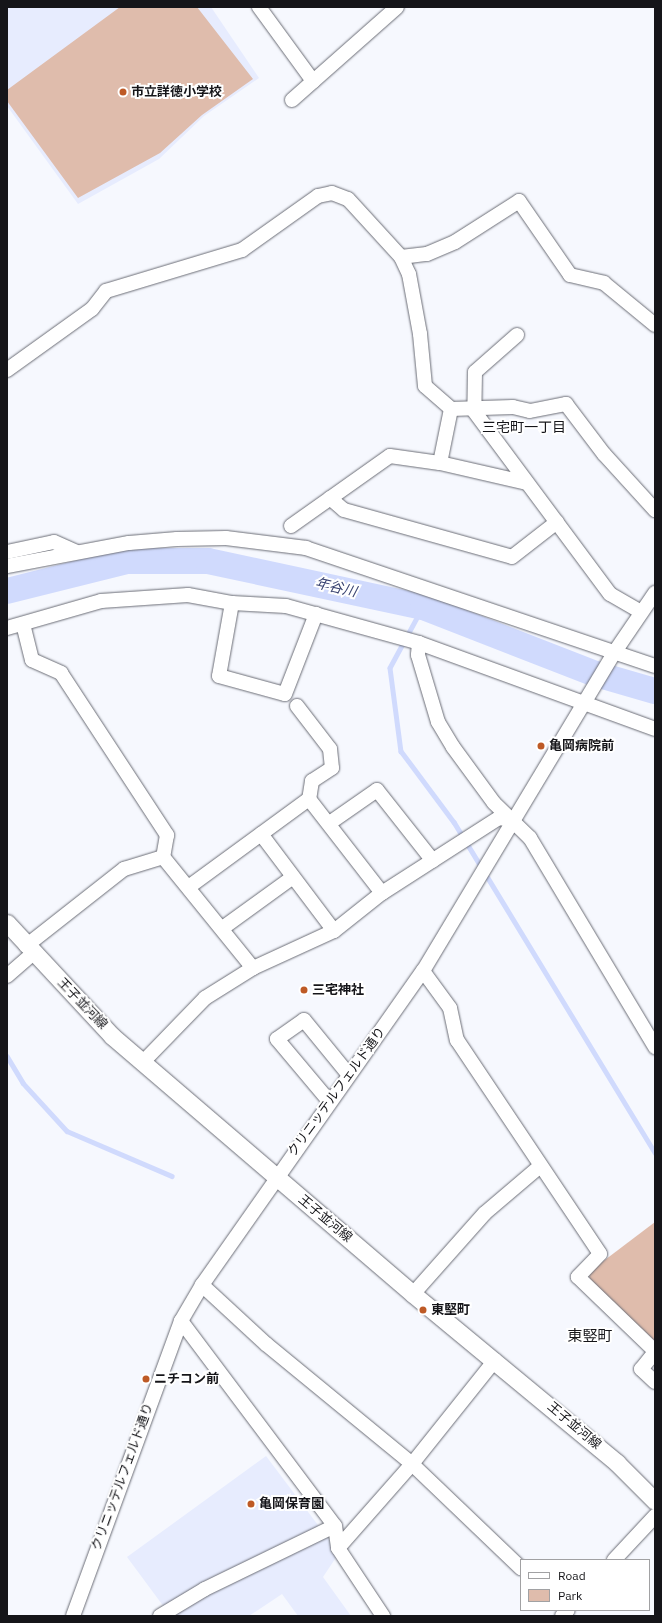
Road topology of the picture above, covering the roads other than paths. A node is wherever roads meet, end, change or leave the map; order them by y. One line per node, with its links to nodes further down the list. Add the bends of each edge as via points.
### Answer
1 (397, 7): 3 (street)
2 (265, 9): 3 (street)
3 (313, 81): 4 (street)
4 (292, 100)
5 (401, 256): 6 (street, via 427,254 455,242 519,201 570,275 604,283); 8 (street, via 348,199 332,193 318,196 242,250 106,291 92,309); 9 (street, via 409,274 420,334 425,386)
6 (655, 325)
7 (517, 335): 10 (street, via 475,372)
8 (7, 370)
9 (451, 410): 10 (street); 11 (street)
10 (474, 411): 12 (street); 14 (street, via 512,407 530,411 566,404 604,454)
11 (440, 463): 12 (street); 13 (street, via 390,456)
12 (527, 482): 15 (street)
13 (330, 498): 15 (street, via 344,510 512,557); 16 (street)
14 (655, 510)
15 (558, 522): 22 (street, via 610,594)
16 (291, 526)
17 (7, 552): 18 (street, via 54,542)
18 (76, 552): 19 (street); 27 (street, via 129,543 226,538 306,548)
19 (7, 566)
20 (655, 593): 22 (street, クリニッテルフェルド通り)
21 (232, 604): 23 (street, via 286,606); 23 (street, via 219,676 285,694); 24 (street, via 188,595 101,601)
22 (640, 611): 27 (street, クリニッテルフェルド通り)
23 (316, 614): 26 (street)
24 (22, 624): 25 (street); 36 (street, via 32,660 62,673 167,835)
25 (7, 628)
26 (419, 643): 29 (street); 33 (street, via 418,655 438,722 494,802)
27 (612, 657): 28 (street); 29 (street, クリニッテルフェルド通り)
28 (655, 666)
29 (589, 696): 31 (street); 33 (street, クリニッテルフェルド通り)
30 (297, 706): 32 (street, via 330,749 332,768 312,781)
31 (655, 728)
32 (309, 799): 34 (street); 35 (street)
33 (513, 820): 37 (street, via 499,818); 46 (street, クリニッテルフェルド通り); 48 (street, via 530,838)
34 (331, 822): 37 (street, via 377,790); 40 (street)
35 (261, 834): 38 (street); 39 (street)
36 (163, 857): 39 (street); 44 (street, via 124,869)
37 (433, 861): 40 (street)
38 (293, 877): 42 (street); 43 (street)
39 (190, 886): 42 (street)
40 (382, 893): 43 (street)
41 (7, 923): 44 (main road, 王子並河線)
42 (224, 927): 45 (street)
43 (334, 931): 45 (street)
44 (30, 950): 47 (street); 49 (main road, 王子並河線)
45 (253, 968): 49 (street, via 190,1010)
46 (423, 971): 50 (street, クリニッテルフェルド通り); 52 (street, via 450,1008 457,1040)
47 (7, 976)
48 (655, 1047)
49 (143, 1062): 53 (main road, 王子並河線)
50 (349, 1075): 51 (street, クリニッテルフェルド通り); 51 (street, via 304,1020 277,1039)
51 (329, 1101): 53 (street, クリニッテルフェルド通り)
52 (539, 1167): 55 (street, via 485,1213); 57 (street, via 600,1254 578,1277)
53 (275, 1177): 54 (street, クリニッテルフェルド通り); 55 (main road, 王子並河線)
54 (202, 1284): 56 (street, クリニッテルフェルド通り); 60 (street, via 266,1344)
55 (413, 1294): 58 (main road, 王子並河線)
56 (181, 1321): 63 (street); 67 (street, クリニッテルフェルド通り)
57 (655, 1352): 59 (street, via 641,1369)
58 (495, 1360): 60 (street); 61 (main road, 王子並河線, via 617,1462)
59 (655, 1382)
60 (412, 1464): 64 (street); 66 (street)
61 (653, 1496)
62 (655, 1516): 65 (street)
63 (335, 1526): 64 (street); 68 (street, via 205,1589)
64 (338, 1548): 69 (street)
65 (615, 1559)
66 (520, 1567)
67 (73, 1616)
68 (160, 1616)
69 (383, 1616)

